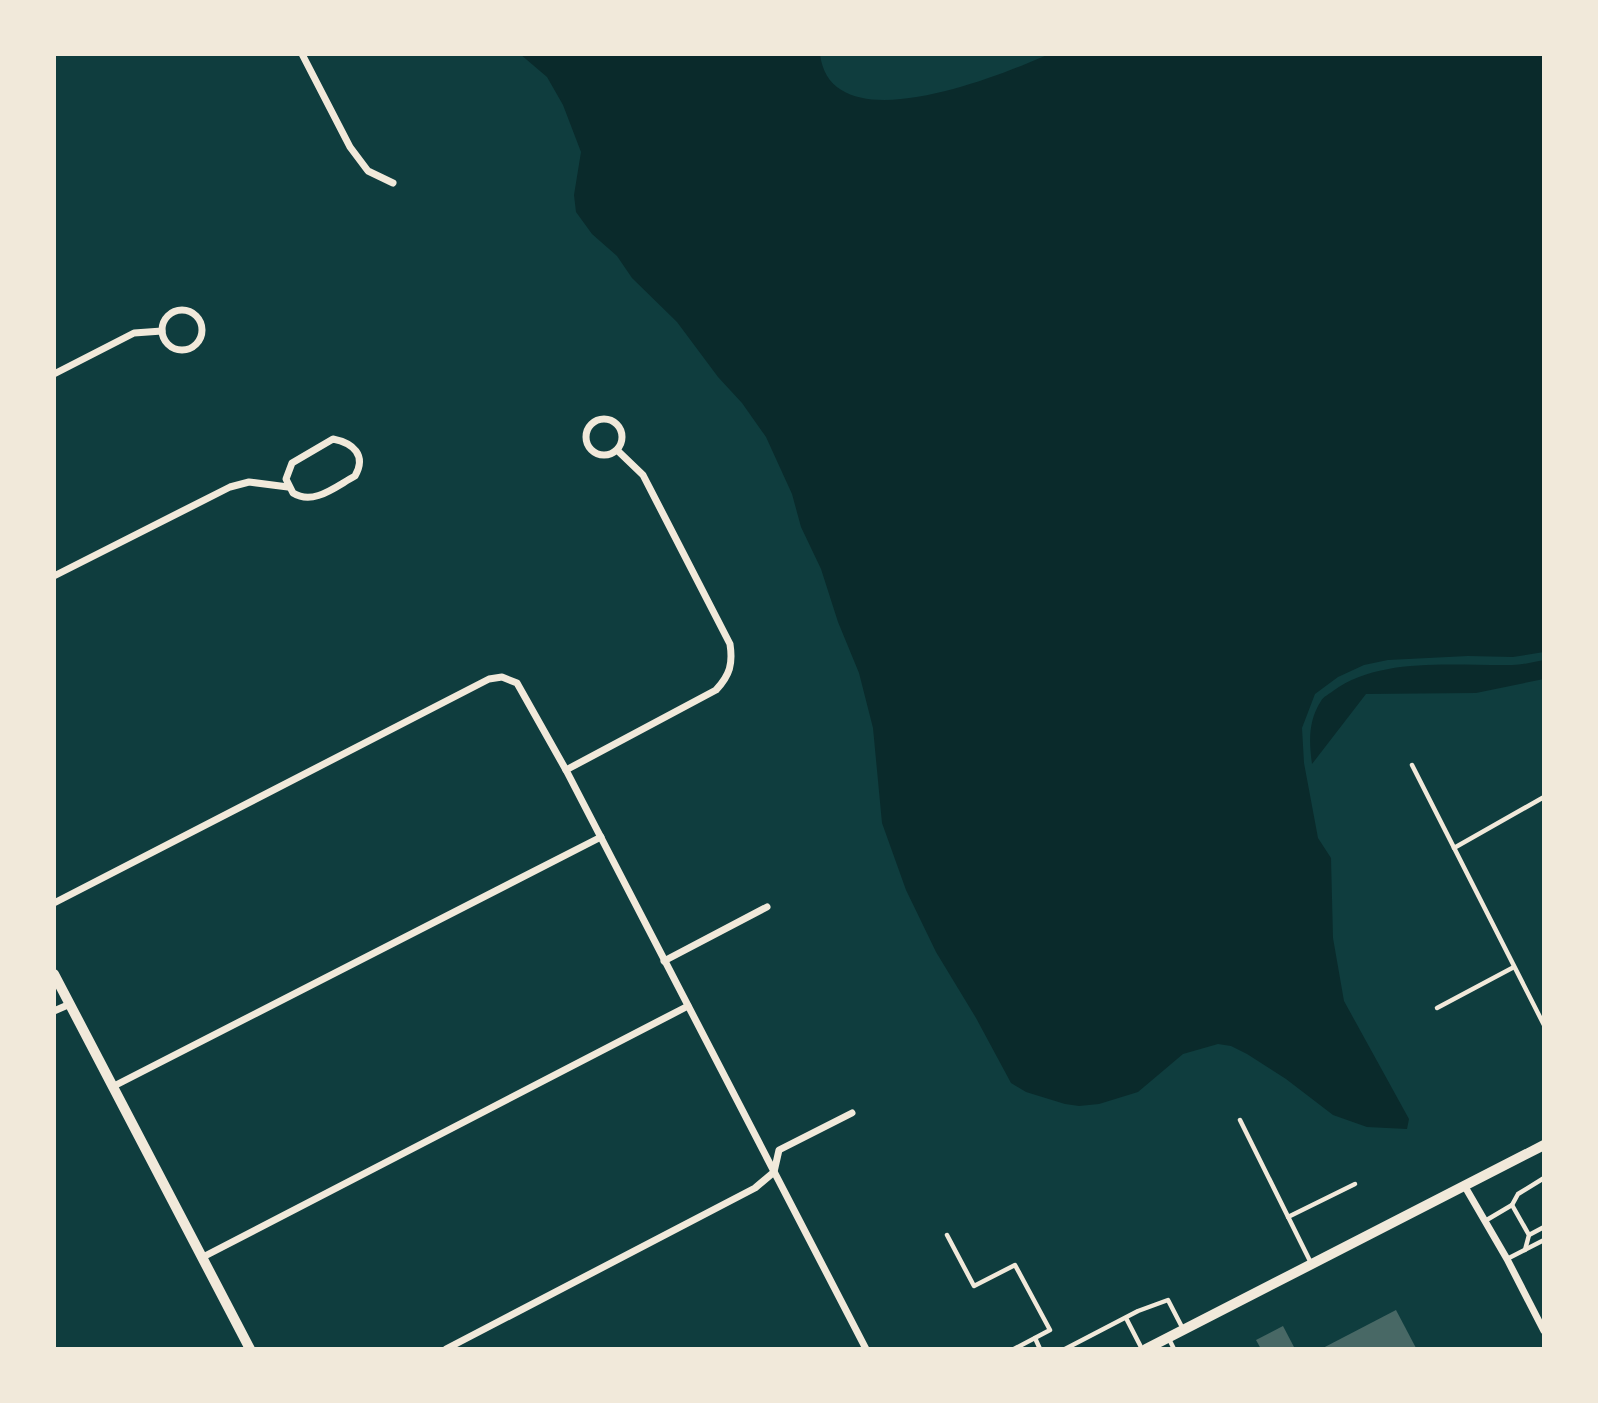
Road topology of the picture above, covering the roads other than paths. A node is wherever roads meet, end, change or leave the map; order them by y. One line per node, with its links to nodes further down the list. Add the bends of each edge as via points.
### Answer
1 (302, 54): 2 (street, via 350,148 368,171)
2 (393, 183)
3 (162, 331): 3 (street, via 169,346 184,351 198,344 203,329 196,315 181,310 167,316); 4 (street, via 134,333)
4 (54, 374)
5 (618, 451): 5 (street, via 623,438 618,424 604,419 591,424 586,438 591,451 605,456); 9 (street, via 643,475 730,644 733,661 716,690)
6 (288, 487): 6 (street, via 300,498 316,496 355,476 358,453 346,442 333,439 292,463 287,470); 7 (street, via 249,482 230,487)
7 (54, 576)
8 (1412, 765): 12 (lane)
9 (566, 770): 11 (street); 13 (street, via 517,683 489,679)
10 (1544, 797): 12 (lane)
11 (601, 837): 15 (street); 23 (street)
12 (1454, 848): 16 (lane)
13 (54, 903)
14 (767, 907): 15 (street)
15 (664, 961): 19 (street)
16 (1514, 967): 20 (lane); 22 (lane)
17 (54, 974): 18 (street)
18 (70, 1004): 21 (street); 23 (street)
19 (688, 1006): 27 (street); 39 (street)
20 (1437, 1008)
21 (54, 1011)
22 (1544, 1025)
23 (114, 1086): 39 (street)
24 (852, 1113): 27 (street, via 779,1150)
25 (1240, 1120): 32 (lane)
26 (1544, 1146): 30 (street)
27 (774, 1171): 49 (street, via 755,1188); 50 (street)
28 (1544, 1178): 31 (lane, via 1518,1194)
29 (1355, 1184): 32 (lane)
30 (1464, 1185): 33 (street); 41 (street)
31 (1513, 1205): 33 (lane); 36 (lane)
32 (1288, 1217): 41 (lane)
33 (1485, 1221): 40 (street)
34 (1544, 1227): 36 (lane)
35 (947, 1235): 46 (lane, via 974,1286 1016,1265 1050,1330)
36 (1529, 1235): 38 (lane)
37 (1544, 1240): 38 (lane)
38 (1525, 1250): 40 (lane)
39 (203, 1256): 48 (street)
40 (1507, 1259): 44 (street)
41 (1311, 1264): 43 (street)
42 (1126, 1318): 43 (lane, via 1168,1300); 47 (lane); 53 (lane)
43 (1184, 1330): 45 (street)
44 (1544, 1331)
45 (1168, 1337): 53 (street); 54 (lane)
46 (1035, 1338): 51 (lane); 52 (lane)
47 (1069, 1348)
48 (250, 1349)
49 (446, 1349)
50 (866, 1349)
51 (1014, 1349)
52 (1040, 1349)
53 (1144, 1349)
54 (1174, 1349)

